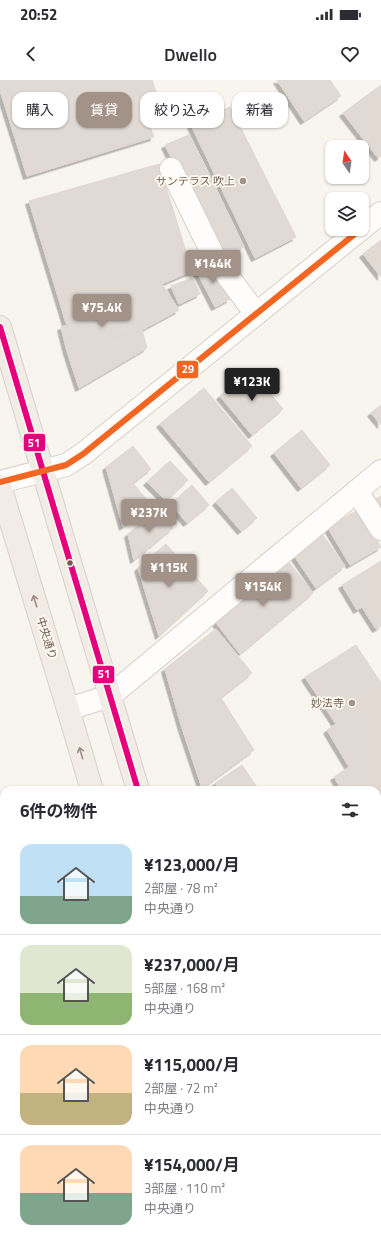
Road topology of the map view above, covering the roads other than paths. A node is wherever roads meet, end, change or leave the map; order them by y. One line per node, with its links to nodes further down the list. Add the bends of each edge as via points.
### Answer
1 (171, 169): 5 (street, via 215,259)
2 (381, 213): 3 (street)
3 (369, 223)
4 (353, 236): 5 (street)
5 (256, 314): 7 (street, via 83,454 66,465)
6 (0, 327): 7 (highway)
7 (43, 471): 9 (street); 13 (highway)
8 (381, 471): 11 (street)
9 (0, 482)
10 (0, 486): 14 (highway, 中央通り, one-way to 10)
11 (357, 491): 12 (street); 13 (street)
12 (381, 529)
13 (110, 696): 14 (street); 16 (highway)
14 (68, 709): 15 (highway, 中央通り, one-way to 14)
15 (91, 786)
16 (137, 786)

